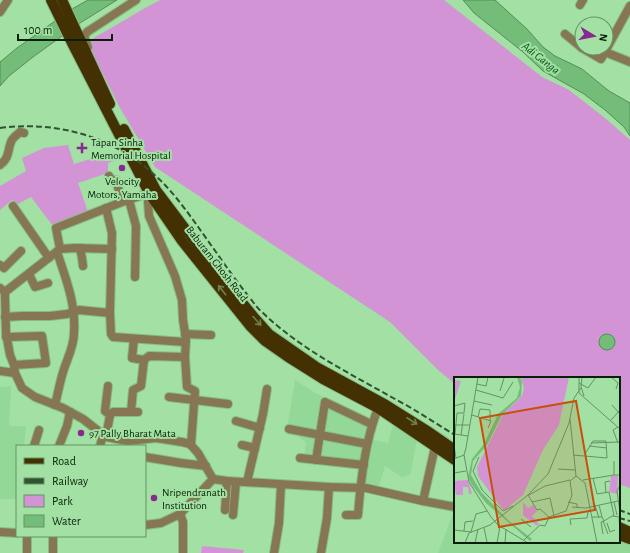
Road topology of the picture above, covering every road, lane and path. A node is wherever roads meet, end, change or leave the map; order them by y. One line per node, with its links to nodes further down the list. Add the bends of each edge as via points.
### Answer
1 (62, 0): 11 (main road, Baburam Ghosh Road)
2 (136, 0): 11 (street, via 84,36 108,89)
3 (625, 0): 5 (street)
4 (51, 1): 11 (main road, Baburam Ghosh Road)
5 (630, 4): 7 (street)
6 (565, 34): 8 (street)
7 (614, 35)
8 (574, 41)
9 (614, 56): 10 (street)
10 (630, 62)
11 (103, 94): 15 (main road, Baburam Ghosh Road)
12 (24, 133): 13 (street, via 20,132 11,140 5,161)
13 (0, 165)
14 (110, 176): 16 (street, via 112,181 116,180)
15 (152, 193): 16 (street); 35 (street, via 148,202 149,216 175,276 182,300); 47 (main road, Baburam Ghosh Road, one-way to 15, via 323,379 265,341 187,247); 65 (main road, Baburam Ghosh Road, one-way to 65, via 269,334 318,368 413,421)
16 (126, 201): 18 (street); 27 (street, via 136,226)
17 (13, 206): 23 (street)
18 (106, 208): 20 (street, via 112,233); 22 (street, via 56,228)
19 (80, 248): 20 (street); 22 (street); 25 (street)
20 (112, 249): 31 (street)
21 (22, 251): 24 (street, via 4,268)
22 (58, 251): 23 (street); 30 (street)
23 (49, 258): 26 (street)
24 (0, 264)
25 (83, 266)
26 (29, 274): 28 (street, via 35,287); 29 (street)
27 (134, 277)
28 (48, 283)
29 (2, 290): 32 (street)
30 (74, 311): 31 (street); 32 (street, via 50,316); 46 (street, via 74,334)
31 (110, 313): 36 (street, via 113,337)
32 (3, 318): 34 (street)
33 (211, 335): 35 (street)
34 (6, 336): 39 (street); 39 (street, via 42,336 46,363)
35 (185, 338): 36 (street); 37 (street)
36 (134, 339): 38 (street, via 132,358)
37 (185, 357): 38 (street, via 150,356); 44 (street, via 188,387 195,391)
38 (144, 360): 49 (street, via 141,386 133,390 134,412 113,412)
39 (15, 369): 40 (street); 46 (street, via 22,388 35,397)
40 (0, 370)
41 (108, 386): 49 (street, via 105,411)
42 (267, 389): 52 (street)
43 (170, 397): 44 (street)
44 (194, 400): 45 (street); 61 (street)
45 (228, 404)
46 (55, 405): 48 (street)
47 (378, 408): 51 (street); 63 (main road, Baburam Ghosh Road)
48 (70, 412): 56 (street, via 83,418); 59 (street)
49 (110, 415): 56 (street)
50 (236, 421): 52 (street)
51 (372, 424): 55 (street, via 325,402); 57 (street)
52 (260, 428): 64 (street)
53 (289, 429): 55 (street)
54 (39, 430): 58 (street)
55 (320, 435): 57 (street); 69 (street)
56 (104, 436): 60 (street); 61 (street, via 128,441 156,438)
57 (367, 444): 70 (street)
58 (34, 445)
59 (59, 445)
60 (100, 445)
61 (191, 445): 71 (street)
62 (242, 445): 64 (street)
63 (435, 447): 68 (main road, Baburam Ghosh Road); 79 (street)
64 (255, 448): 75 (street)
65 (454, 449)
66 (146, 457): 71 (street)
67 (300, 458): 69 (street)
68 (454, 459)
69 (316, 460): 70 (street)
70 (364, 465): 78 (street)
71 (206, 466): 72 (street)
72 (213, 479): 73 (street); 82 (street)
73 (227, 481): 74 (street); 81 (street)
74 (236, 482): 75 (street); 83 (street)
75 (247, 482): 76 (street)
76 (281, 485): 77 (street); 98 (street, via 280,522)
77 (329, 487): 78 (street); 94 (street)
78 (361, 488): 79 (street); 84 (street, via 358,515)
79 (423, 501): 80 (street)
80 (454, 507)
81 (224, 510)
82 (180, 514): 85 (street, via 161,523); 97 (street, via 183,522)
83 (233, 515)
84 (346, 515)
85 (146, 525)
86 (620, 527): 88 (main road)
87 (0, 532): 89 (street)
88 (630, 532)
89 (16, 533)
90 (620, 535): 93 (main road)
91 (27, 537): 95 (street)
92 (53, 537): 96 (street)
93 (630, 540)
94 (323, 552)
95 (27, 553)
96 (53, 553)
97 (183, 553)
98 (274, 553)

